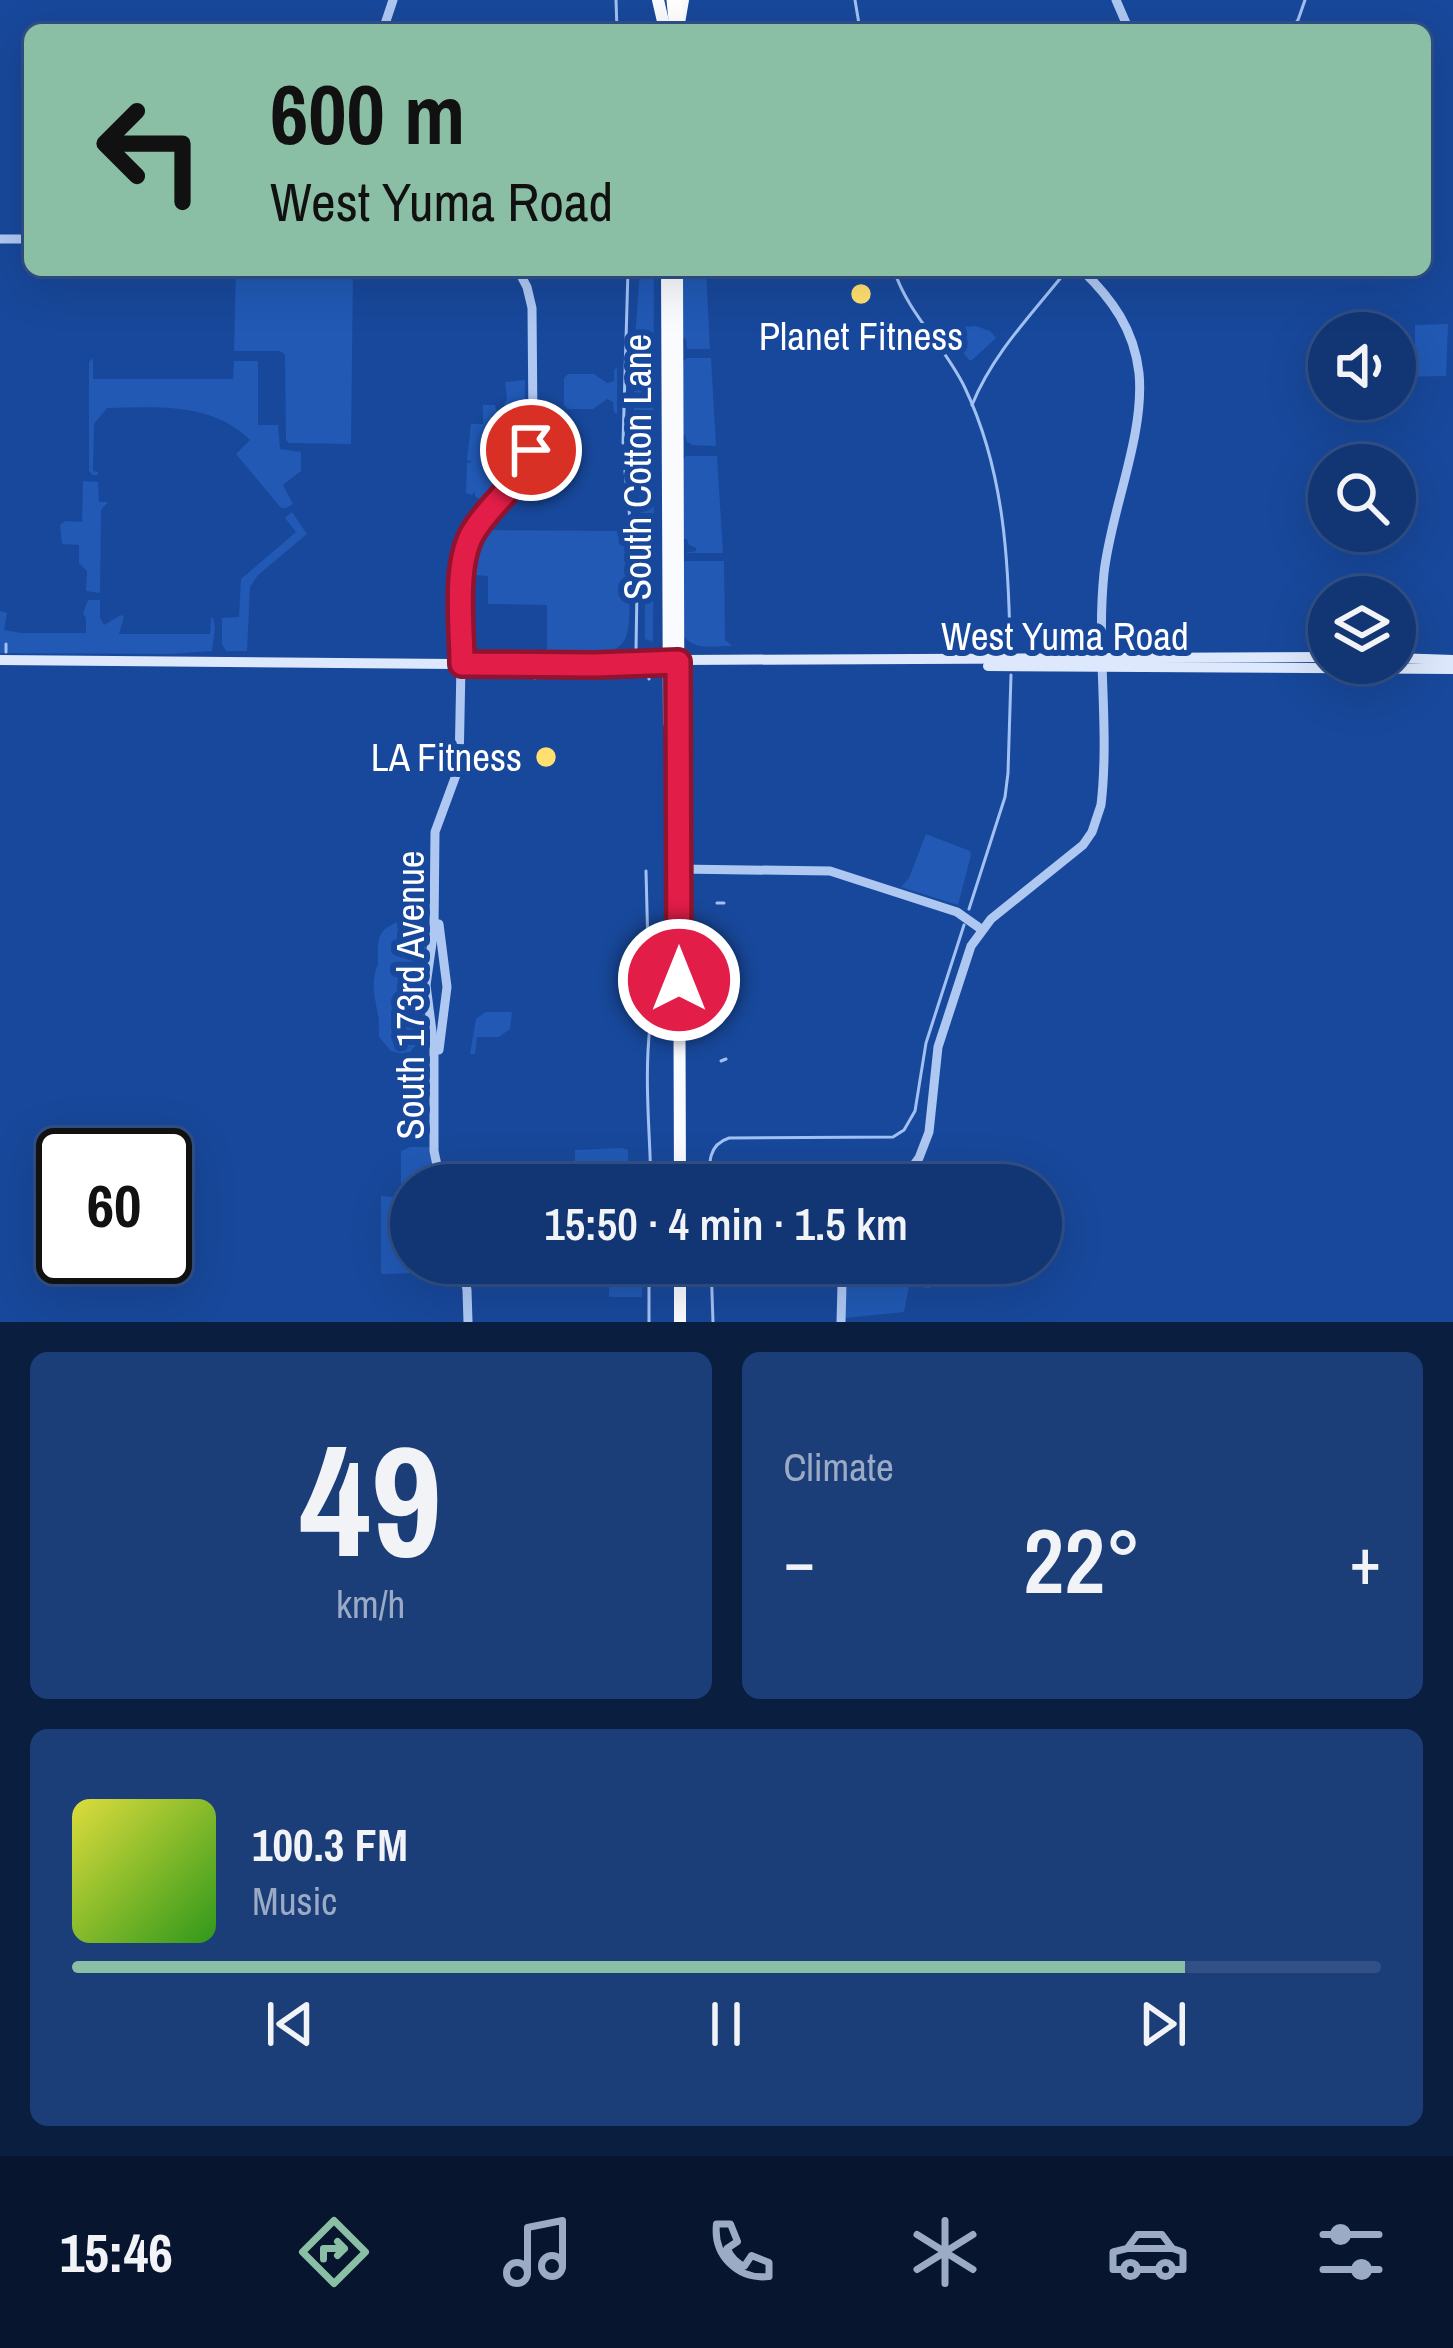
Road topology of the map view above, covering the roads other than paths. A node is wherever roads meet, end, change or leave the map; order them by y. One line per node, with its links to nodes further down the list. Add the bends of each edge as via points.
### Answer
1 (522, 276): 19 (street, South 173rd Avenue, via 532,308 531,450 464,553)
2 (667, 276): 5 (main road, South Cotton Lane)
3 (677, 276): 6 (main road, South Cotton Lane)
4 (1088, 276): 17 (street, via 1122,317 1140,380 1106,560)
5 (667, 305): 6 (main road); 7 (main road, South Cotton Lane)
6 (677, 356): 7 (main road, South Cotton Lane)
7 (672, 451): 8 (main road, South Cotton Lane); 9 (main road, South Cotton Lane)
8 (667, 495): 9 (main road); 13 (main road, South Cotton Lane)
9 (677, 559): 13 (main road, South Cotton Lane)
10 (1308, 658): 17 (main road, West Yuma Road)
11 (1416, 659): 20 (main road, West Yuma Road)
12 (0, 660): 19 (main road, West Yuma Road)
13 (674, 660): 14 (main road, West Yuma Road); 19 (main road, West Yuma Road); 21 (main road, West Yuma Road); 22 (main road, South Cotton Lane); 23 (main road, South Cotton Lane)
14 (817, 660): 15 (main road, West Yuma Road); 21 (main road)
15 (1001, 661): 17 (main road, West Yuma Road); 21 (main road, West Yuma Road)
16 (1308, 662): 17 (main road, West Yuma Road)
17 (1103, 663): 26 (street, via 1102,798 1093,832)
18 (1416, 663): 20 (main road, West Yuma Road)
19 (462, 664): 27 (street, South 173rd Avenue, via 459,767 436,828 426,985); 28 (street, South 173rd Avenue, via 464,772 440,829 447,993 439,1045)
20 (1453, 664)
21 (752, 665)
22 (670, 738): 23 (main road); 24 (main road, South Cotton Lane)
23 (678, 770): 24 (main road, South Cotton Lane)
24 (677, 807): 25 (main road, South Cotton Lane)
25 (680, 868): 26 (street, via 823,869); 29 (main road, South Cotton Lane)
26 (982, 929): 30 (street, via 938,1047 932,1123)
27 (437, 1164)
28 (442, 1164)
29 (680, 1164)
30 (915, 1164)
31 (464, 1284): 34 (street)
32 (680, 1284): 35 (main road)
33 (842, 1284): 36 (street)
34 (468, 1322)
35 (680, 1322)
36 (841, 1322)

